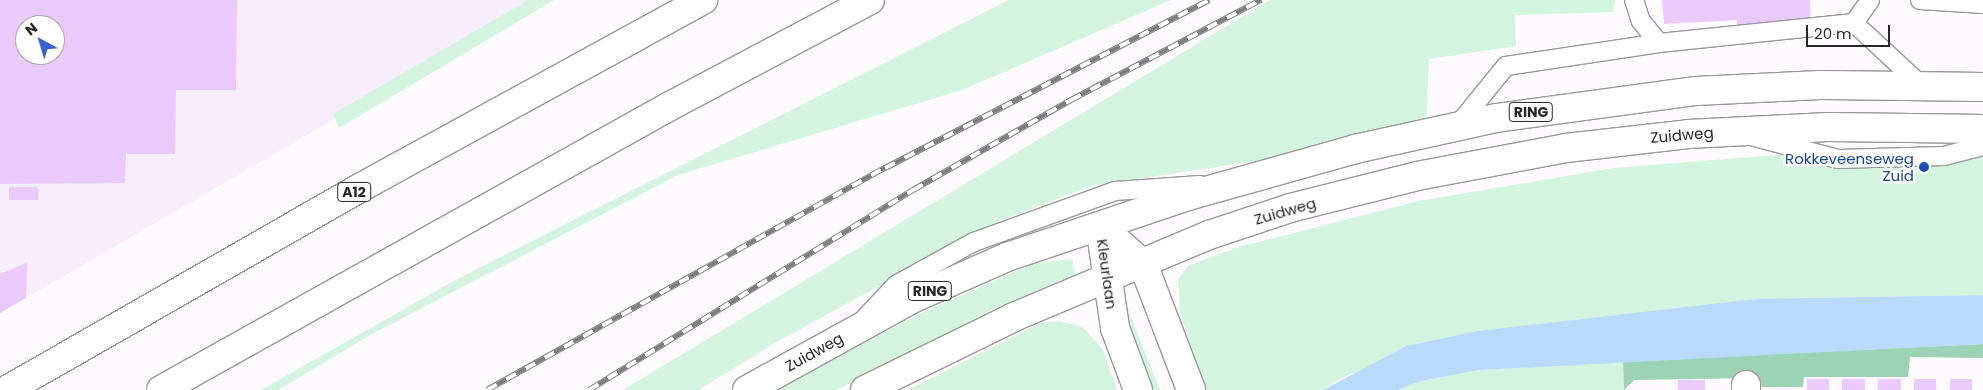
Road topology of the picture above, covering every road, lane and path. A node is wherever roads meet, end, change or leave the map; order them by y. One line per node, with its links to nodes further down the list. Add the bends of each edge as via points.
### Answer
1 (703, 0): 20 (main road, A12, via 356,190)
2 (870, 0): 21 (main road, via 670,106)
3 (1634, 0): 8 (lane, via 1641,21)
4 (1870, 0): 7 (lane)
5 (1920, 0): 6 (lane)
6 (1983, 4)
7 (1854, 23): 8 (lane); 9 (lane)
8 (1659, 43): 11 (lane, via 1506,66)
9 (1921, 85): 10 (main road, Zuidweg / RING); 11 (main road, Zuidweg / RING, via 1696,91)
10 (1983, 86)
11 (1458, 125): 15 (main road, Zuidweg / RING)
12 (1983, 129): 13 (main road, Zuidweg)
13 (1734, 131): 14 (lane, Zuidweg, via 1789,149 1838,159 1944,156); 17 (main road, Zuidweg, via 1609,142 1417,176 1261,217)
14 (1983, 146)
15 (1230, 183): 16 (main road, Zuidweg / RING); 19 (lane, Zuidweg, via 1115,191 992,235 896,285)
16 (1100, 226): 17 (main road, Kleurlaan); 18 (main road, Kleurlaan); 19 (main road, Zuidweg / RING, via 983,267)
17 (1143, 264): 18 (main road, Zuidweg); 25 (main road, Kleurlaan)
18 (1107, 277): 23 (main road, Zuidweg, via 974,334); 24 (main road, Kleurlaan, via 1115,328)
19 (854, 329): 22 (main road, Zuidweg / RING)
20 (7, 390)
21 (161, 390)
22 (747, 390)
23 (866, 390)
24 (1138, 390)
25 (1191, 390)

